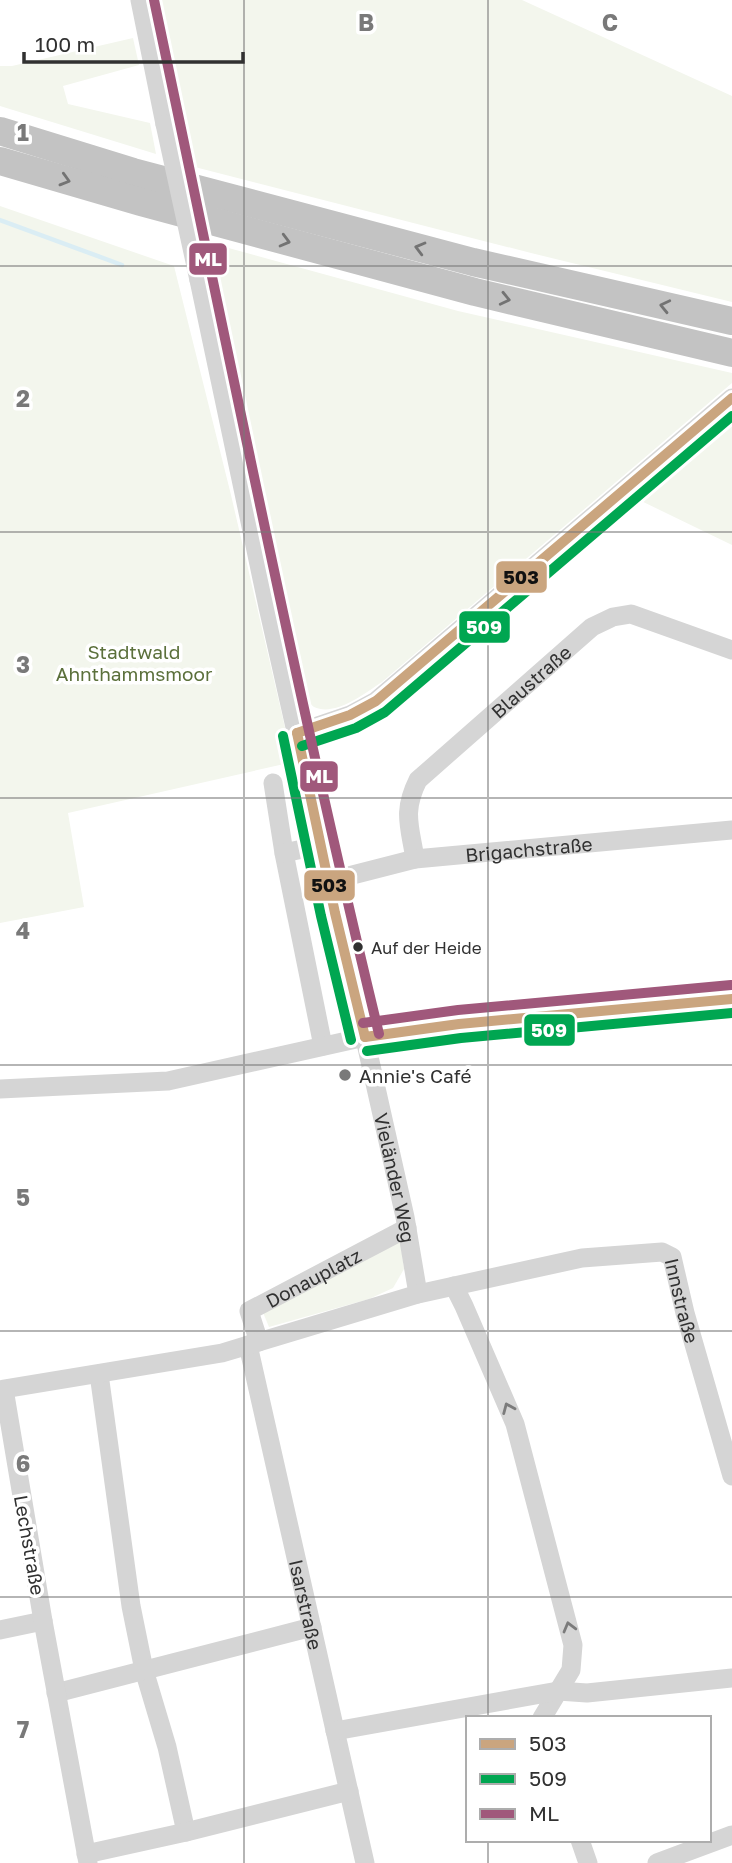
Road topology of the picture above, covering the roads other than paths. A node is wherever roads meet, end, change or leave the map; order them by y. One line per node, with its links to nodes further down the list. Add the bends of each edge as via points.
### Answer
1 (140, 0): 8 (street, Vieländer Weg, bridge)
2 (0, 131): 4 (highway, one-way to 2, via 473,262 133,172)
3 (0, 161): 5 (highway, one-way to 5, via 475,292)
4 (732, 321)
5 (732, 353)
6 (732, 398): 8 (street, via 376,701)
7 (732, 650): 13 (street, Blaustraße, via 631,614 592,627 418,780 407,810)
8 (297, 733): 11 (street, Vieländer Weg)
9 (273, 783): 12 (street)
10 (732, 830): 13 (street, Brigachstraße)
11 (321, 845): 12 (street); 14 (street, Vieländer Weg)
12 (284, 853): 17 (street)
13 (415, 859): 14 (street, Brigachstraße)
14 (329, 881): 16 (street, Vieländer Weg)
15 (732, 999): 16 (street)
16 (365, 1037): 17 (street); 19 (street, Vieländer Weg)
17 (323, 1046): 18 (street, via 168,1081)
18 (0, 1089)
19 (407, 1228): 21 (street, Vieländer Weg); 22 (street, Donauplatz, via 249,1311)
20 (454, 1286): 21 (street); 25 (street, Innstraße, via 582,1258 663,1252 672,1257); 31 (street, one-way to 20, via 571,1670 573,1645 515,1424)
21 (418, 1294): 22 (street, Donauplatz)
22 (254, 1343): 23 (street, Lechstraße, via 222,1353); 27 (street, Isarstraße)
23 (99, 1374): 24 (street, Lechstraße); 29 (street)
24 (2, 1387): 26 (street, Lechstraße)
25 (732, 1476)
26 (43, 1621): 28 (street); 32 (street, Lechstraße)
27 (312, 1627): 29 (street); 34 (street, Isarstraße)
28 (0, 1630)
29 (144, 1670): 32 (street); 36 (street)
30 (732, 1678): 31 (street, via 587,1693)
31 (558, 1691): 33 (street); 34 (street)
32 (56, 1693): 39 (street, Lechstraße)
33 (543, 1716)
34 (335, 1731): 35 (street, Isarstraße)
35 (349, 1791): 36 (street); 40 (street, Isarstraße)
36 (186, 1832): 39 (street)
37 (732, 1835): 42 (street)
38 (581, 1842): 41 (street)
39 (87, 1859)
40 (365, 1863)
41 (588, 1863)
42 (657, 1863)

